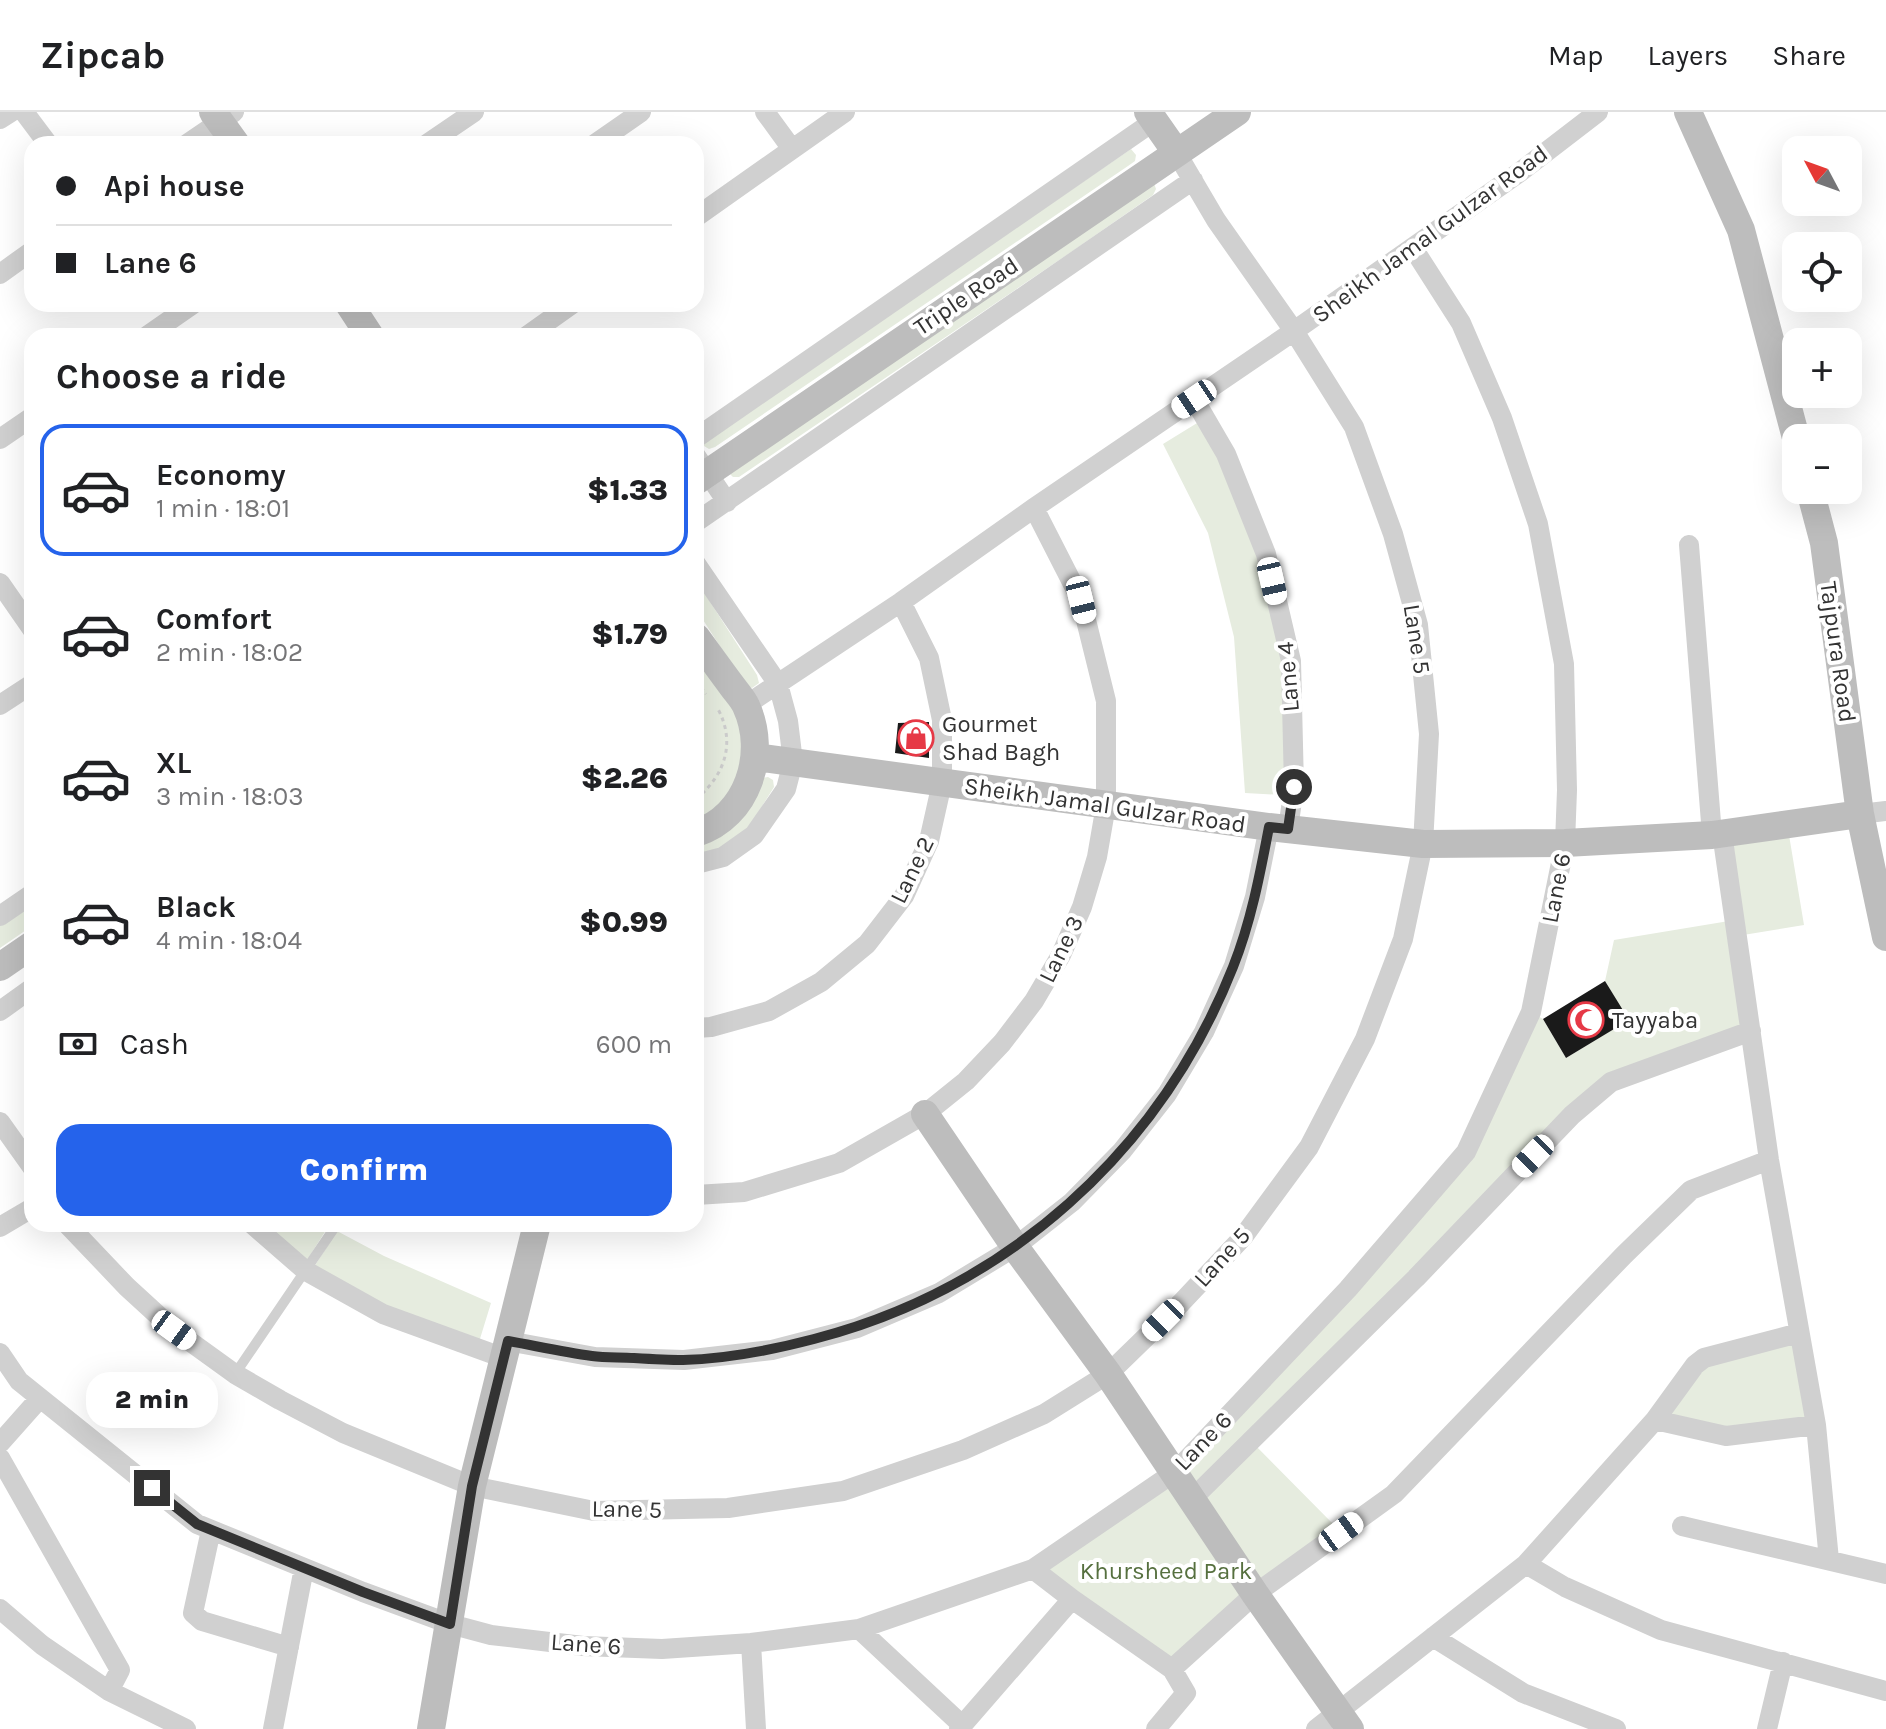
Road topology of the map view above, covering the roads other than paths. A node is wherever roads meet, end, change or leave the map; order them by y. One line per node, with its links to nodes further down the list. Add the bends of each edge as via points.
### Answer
1 (11, 112): 11 (street)
2 (24, 112): 13 (street)
3 (474, 112): 15 (street)
4 (641, 112): 16 (street)
5 (765, 112): 17 (street)
6 (845, 112): 17 (street)
7 (1237, 112): 18 (main road, Triple Road)
8 (1598, 112): 21 (street, Sheikh Jamal Gulzar Road)
9 (1688, 112): 31 (main road, via 1741,230)
10 (1151, 117): 18 (main road); 32 (street)
11 (0, 119)
12 (226, 122): 14 (street)
13 (42, 136)
14 (201, 136)
15 (439, 136)
16 (606, 136)
17 (792, 149): 20 (street)
18 (1176, 152): 19 (street, Lane 5); 34 (main road, Triple Road)
19 (1193, 180): 28 (street, Lane 5); 36 (street)
20 (704, 211)
21 (1413, 248): 28 (street, Sheikh Jamal Gulzar Road); 58 (street, Lane 6, via 1461,323 1502,418 1538,524 1564,664)
22 (24, 257): 23 (street)
23 (0, 274)
24 (182, 312): 26 (street)
25 (561, 312): 27 (street)
26 (158, 328)
27 (538, 328)
28 (1294, 331): 29 (street, Sheikh Jamal Gulzar Road); 59 (street, Lane 5, via 1354,427 1393,534 1418,625 1429,734)
29 (1194, 399): 38 (street, Sheikh Jamal Gulzar Road); 55 (street, Lane 4, via 1226,454 1266,554 1291,661 1294,787)
30 (24, 422): 33 (street)
31 (1792, 424)
32 (704, 432)
33 (0, 439)
34 (704, 467)
35 (704, 475): 36 (street)
36 (727, 502): 39 (street)
37 (1814, 504): 54 (main road, Tajpura Road)
38 (1034, 508): 43 (street, Sheikh Jamal Gulzar Road); 53 (street, Lane 3, via 1081,600 1106,701)
39 (704, 517)
40 (1689, 545): 57 (street)
41 (704, 576): 46 (street)
42 (0, 583): 44 (street)
43 (901, 602): 46 (street, Sheikh Jamal Gulzar Road); 52 (street, Lane 2, via 929,658 942,720)
44 (24, 618)
45 (704, 648): 49 (main road)
46 (778, 684): 49 (street, Sheikh Jamal Gulzar Road); 51 (street)
47 (24, 689): 48 (street)
48 (0, 705)
49 (746, 705): 50 (main road)
50 (756, 757): 51 (main road, Sheikh Jamal Gulzar Road); 56 (main road, via 740,800)
51 (793, 762): 52 (main road, Sheikh Jamal Gulzar Road); 60 (street, via 786,789 754,835 723,857)
52 (942, 783): 53 (main road, Sheikh Jamal Gulzar Road); 68 (street, Lane 2, via 929,841 904,896 867,944 821,982 769,1011)
53 (1106, 805): 55 (main road, Sheikh Jamal Gulzar Road); 70 (street, Lane 3, via 1097,857 1061,955 1002,1043)
54 (1873, 812): 57 (main road, Sheikh Jamal Gulzar Road); 63 (main road, Tajpura Road)
55 (1279, 828): 59 (main road, Sheikh Jamal Gulzar Road); 81 (street, Lane 4, via 1234,966 1204,1032 1167,1094 1072,1202)
56 (704, 829)
57 (1717, 834): 58 (main road, Sheikh Jamal Gulzar Road); 69 (street)
58 (1565, 843): 59 (main road, Sheikh Jamal Gulzar Road); 93 (street, Lane 6, via 1531,1012 1466,1152 1348,1289)
59 (1423, 844): 87 (street, Lane 5, via 1403,939 1365,1039 1309,1147 1243,1237)
60 (704, 862)
61 (24, 900): 62 (street)
62 (0, 916)
63 (1886, 934)
64 (24, 950): 65 (main road)
65 (0, 967)
66 (24, 994): 67 (street)
67 (0, 1011)
68 (704, 1027)
69 (1751, 1031): 73 (street); 95 (street, via 1611,1082 1572,1115)
70 (925, 1114): 74 (street, Lane 3, via 839,1163 744,1192); 81 (main road)
71 (0, 1122): 72 (street)
72 (24, 1156)
73 (1769, 1160): 83 (street); 103 (street, via 1691,1190 1394,1494)
74 (704, 1194)
75 (24, 1213): 76 (street)
76 (0, 1227)
77 (75, 1232): 86 (street, Lane 5, via 174,1330)
78 (261, 1232): 82 (street, Lane 4)
79 (332, 1232): 82 (lane)
80 (535, 1232): 84 (main road)
81 (1015, 1247): 84 (street, Lane 4, via 926,1299 857,1328 772,1350 684,1360); 87 (main road)
82 (306, 1271): 84 (street, Lane 4, via 383,1314); 86 (lane)
83 (1799, 1333): 89 (street, via 1704,1358); 90 (street)
84 (506, 1350): 94 (main road)
85 (0, 1353): 88 (street, Lane 6, via 19,1381)
86 (235, 1374): 94 (street, Lane 5, via 343,1433)
87 (1108, 1374): 93 (main road); 94 (street, Lane 5, via 1044,1414 963,1450 843,1491 728,1508 594,1511)
88 (40, 1398): 91 (street); 97 (street, Lane 6)
89 (1655, 1420): 90 (street, via 1726,1436); 99 (street)
90 (1816, 1425): 98 (street)
91 (0, 1443)
92 (0, 1458): 113 (street, via 120,1670)
93 (1175, 1472): 95 (main road); 101 (street, Lane 6)
94 (472, 1486): 106 (main road)
95 (1192, 1499): 103 (main road)
96 (1682, 1526): 98 (street)
97 (211, 1530): 100 (street, Lane 6); 110 (street, via 193,1613 202,1621)
98 (1829, 1560): 102 (street)
99 (1526, 1564): 108 (street); 111 (street, via 1661,1630)
100 (304, 1568): 106 (street, Lane 6); 110 (street)
101 (1033, 1569): 104 (street); 107 (street, Lane 6)
102 (1886, 1574)
103 (1255, 1594): 112 (street); 115 (main road)
104 (1072, 1599): 112 (street); 116 (street)
105 (0, 1609): 113 (street)
106 (450, 1624): 109 (street, Lane 6, via 491,1635 583,1646 662,1649); 119 (main road)
107 (859, 1629): 109 (street, Lane 6); 116 (street)
108 (1433, 1637): 115 (street); 122 (street, via 1523,1693)
109 (751, 1643): 120 (street)
110 (289, 1647): 118 (street)
111 (1783, 1662): 114 (street); 123 (street)
112 (1172, 1669): 121 (street, via 1186,1693)
113 (109, 1691): 117 (street)
114 (1886, 1691)
115 (1334, 1723)
116 (960, 1727)
117 (186, 1729)
118 (273, 1729)
119 (431, 1729)
120 (756, 1729)
121 (1156, 1729)
122 (1616, 1729)
123 (1767, 1729)

